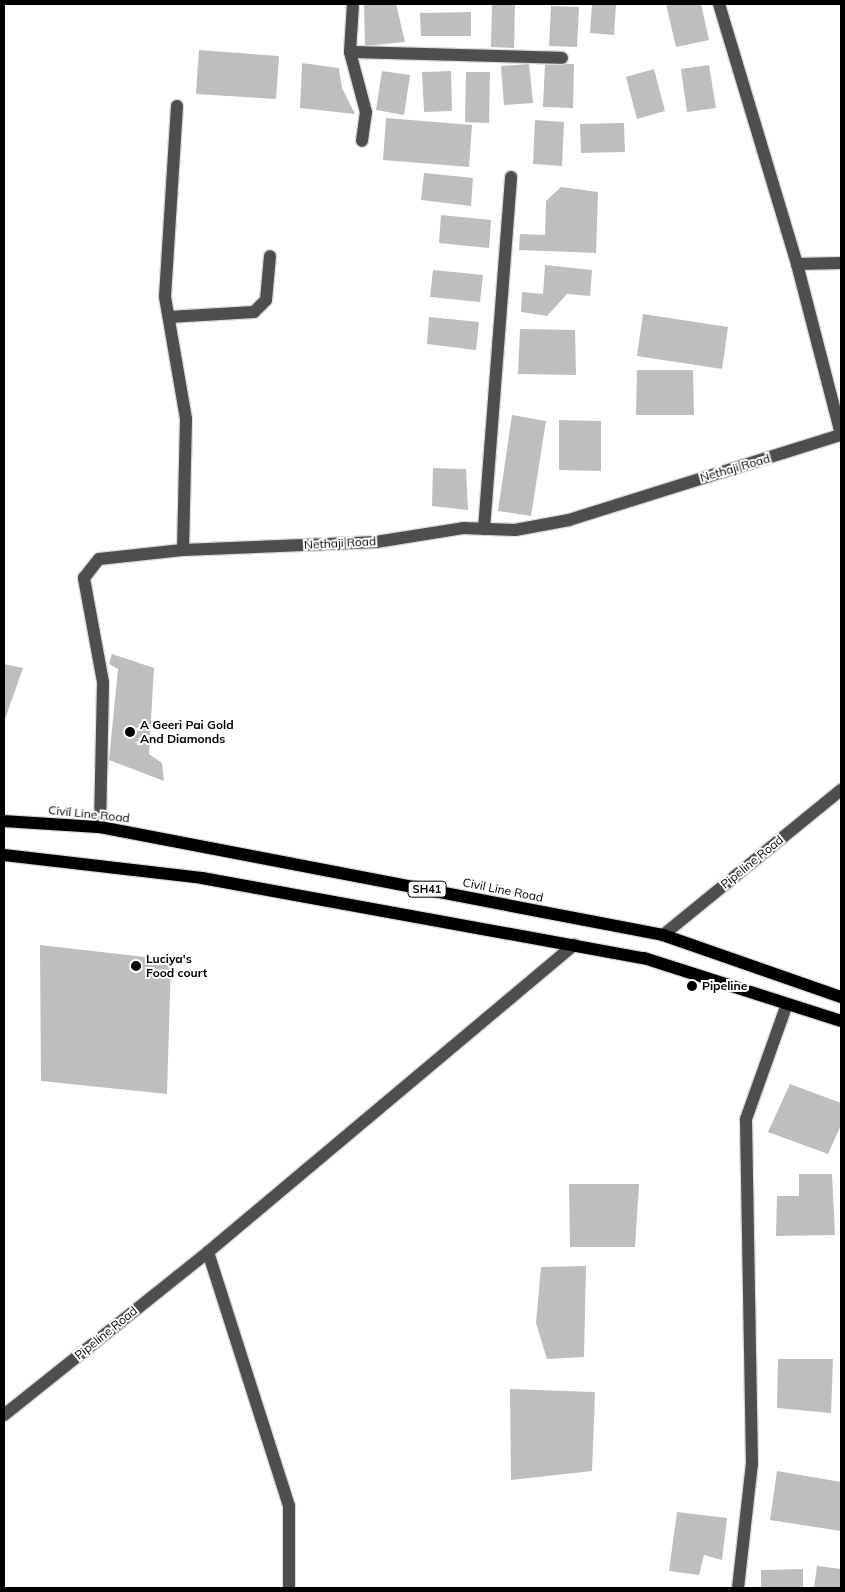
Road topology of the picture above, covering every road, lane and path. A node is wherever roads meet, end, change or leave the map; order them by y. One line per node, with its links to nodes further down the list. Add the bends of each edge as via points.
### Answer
1 (354, 4): 3 (street)
2 (719, 4): 10 (street)
3 (350, 52): 4 (street); 6 (street, via 366,112)
4 (562, 58)
5 (177, 106): 11 (street, via 165,297)
6 (362, 141)
7 (511, 177): 13 (street)
8 (270, 256): 11 (street, via 266,300 254,312)
9 (841, 263): 10 (street)
10 (797, 264): 12 (street)
11 (169, 317): 14 (street, via 186,419)
12 (841, 435): 13 (street, Nethaji Road, via 569,520 515,530)
13 (484, 529): 14 (street, Nethaji Road, via 376,542)
14 (183, 550): 17 (street, Nethaji Road, via 99,559 84,578 103,682)
15 (841, 790): 19 (street, Pipeline Road)
16 (4, 820): 17 (main road, Civil Line Road / SH41)
17 (100, 827): 19 (main road, Civil Line Road / SH41)
18 (4, 855): 20 (main road, SH41, via 202,878)
19 (663, 935): 21 (main road, Civil Line Road / SH41)
20 (574, 945): 22 (main road, SH41, via 644,958); 24 (street, Pipeline Road)
21 (841, 997)
22 (787, 1004): 23 (main road, SH41); 27 (street, via 746,1119 752,1464)
23 (841, 1021)
24 (208, 1252): 25 (street, Pipeline Road); 26 (street, via 289,1506)
25 (4, 1415)
26 (289, 1588)
27 (738, 1588)

